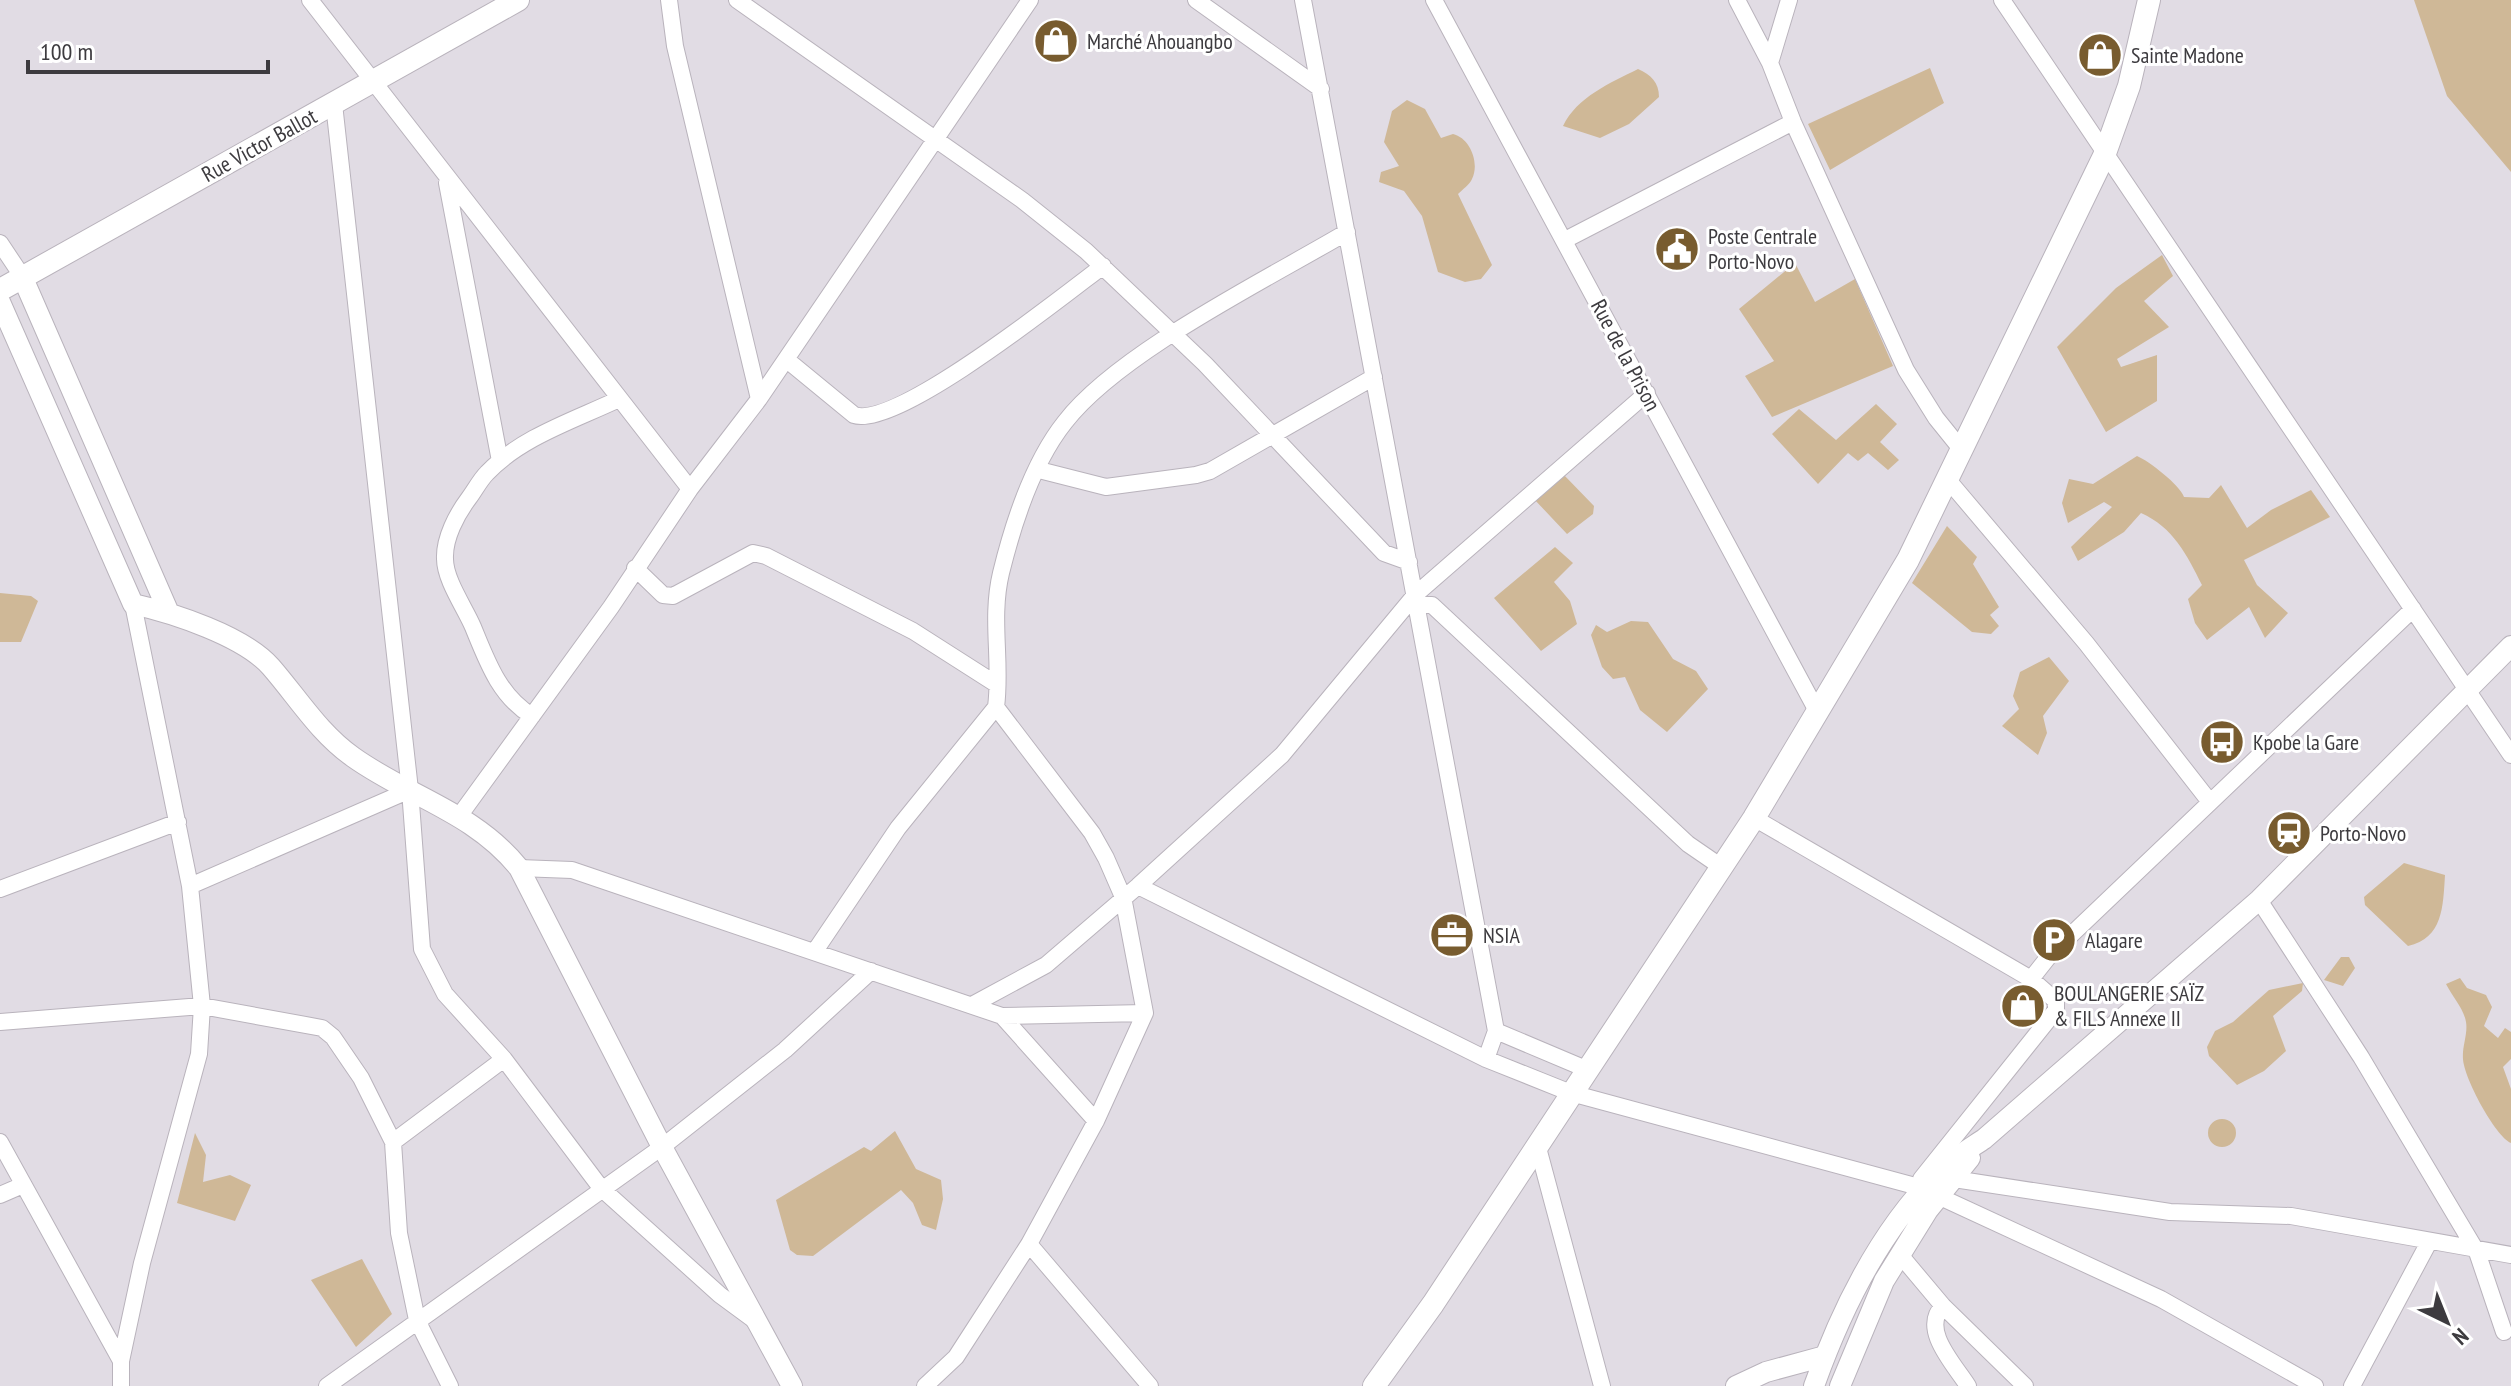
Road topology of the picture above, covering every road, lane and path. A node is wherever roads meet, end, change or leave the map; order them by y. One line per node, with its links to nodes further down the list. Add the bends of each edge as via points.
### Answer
1 (310, 0): 14 (street)
2 (518, 0): 14 (main road, Rue Victor Ballot)
3 (669, 0): 33 (street, via 675,46)
4 (737, 0): 18 (street)
5 (1030, 0): 18 (street)
6 (1196, 0): 15 (street)
7 (1303, 0): 15 (street)
8 (1434, 0): 22 (street, Rue de la Prison)
9 (1737, 0): 13 (street)
10 (1789, 0): 13 (street)
11 (2002, 0): 19 (street)
12 (2149, 0): 19 (main road, via 2129,86)
13 (1770, 63): 17 (street)
14 (371, 83): 16 (main road, Rue Victor Ballot); 20 (street)
15 (1321, 89): 21 (street)
16 (334, 104): 25 (main road, Rue Victor Ballot); 53 (street)
17 (1793, 122): 22 (street); 35 (street, via 1906,370)
18 (937, 142): 24 (street, via 1022,200); 29 (street)
19 (2104, 156): 35 (main road); 44 (street)
20 (446, 177): 32 (street); 36 (street)
21 (1347, 232): 28 (street); 30 (street)
22 (1565, 240): 31 (street, Rue de la Prison)
23 (0, 243): 25 (street)
24 (1103, 266): 28 (street); 29 (street, via 924,394 876,415 854,415)
25 (22, 276): 26 (main road, Rue Victor Ballot); 45 (street)
26 (0, 290)
27 (0, 302): 43 (street)
28 (1175, 334): 34 (street); 37 (street, via 1085,400 1063,424)
29 (787, 360): 33 (street)
30 (1374, 377): 34 (street); 40 (street)
31 (1647, 393): 42 (street); 50 (street, Rue de la Prison)
32 (619, 399): 36 (street, via 518,447); 39 (street)
33 (759, 399): 39 (street)
34 (1272, 435): 37 (street, via 1210,471 1183,477 1106,487); 40 (street, via 1384,553)
35 (1961, 449): 38 (main road)
36 (500, 461): 51 (street, via 460,510 445,560 502,689)
37 (1039, 470): 47 (street, via 1001,572 994,614)
38 (1948, 480): 50 (main road, via 1908,560); 54 (street, via 2086,643)
39 (690, 489): 41 (street)
40 (1409, 562): 42 (street)
41 (635, 568): 47 (street, via 663,595 673,596 753,553 766,556 913,631); 51 (street)
42 (1416, 600): 58 (street, via 1432,605 1688,844); 61 (street, via 1282,755); 73 (street)
43 (133, 604): 45 (street); 57 (street)
44 (2413, 609): 48 (street); 54 (street)
45 (169, 613): 53 (street, via 256,654 337,746)
46 (2511, 646): 48 (street)
47 (996, 684): 49 (street)
48 (2466, 690): 52 (street); 64 (street)
49 (996, 707): 63 (street, via 1092,833); 65 (street, via 898,828)
50 (1817, 711): 56 (main road)
51 (532, 716): 55 (street)
52 (2511, 755)
53 (410, 790): 55 (street); 60 (street); 74 (street, via 422,949 445,994)
54 (2210, 802): 67 (street)
55 (460, 815): 59 (street)
56 (1754, 818): 58 (main road); 67 (street)
57 (178, 822): 60 (street); 62 (street)
58 (1720, 866): 76 (main road)
59 (519, 868): 65 (street, via 572,870); 83 (street)
60 (190, 886): 69 (street)
61 (1138, 886): 63 (street); 75 (street)
62 (0, 889)
63 (1123, 897): 68 (street, via 1046,965); 70 (street)
64 (2259, 900): 79 (street); 91 (street, via 2361,1057)
65 (815, 951): 66 (street)
66 (871, 971): 68 (street); 83 (street, via 785,1050)
67 (2031, 979): 87 (street, via 2051,992 2056,1010)
68 (972, 1005): 71 (street)
69 (202, 1006): 72 (street); 81 (street, via 322,1028 361,1078); 99 (street, via 199,1054)
70 (1145, 1013): 71 (street); 78 (street)
71 (1002, 1016): 78 (street)
72 (0, 1022)
73 (1496, 1031): 75 (street); 76 (street)
74 (504, 1059): 81 (street); 86 (street)
75 (1486, 1059): 77 (street)
76 (1586, 1069): 77 (main road)
77 (1571, 1093): 82 (main road); 87 (street)
78 (1096, 1121): 90 (street)
79 (1984, 1139): 84 (street); 87 (street, via 1942,1170)
80 (0, 1142): 85 (street)
81 (393, 1142): 95 (street, via 399,1233)
82 (1537, 1144): 106 (main road); 107 (street)
83 (662, 1147): 86 (street); 96 (street)
84 (1954, 1179): 87 (street); 89 (street, via 2170,1212 2291,1216)
85 (23, 1185): 88 (street); 99 (street)
86 (601, 1188): 95 (street); 96 (street)
87 (1926, 1190): 93 (street); 98 (street, via 1901,1217 1864,1277); 113 (street, via 2161,1299)
88 (0, 1195)
89 (2429, 1242): 91 (street); 114 (street)
90 (1029, 1244): 104 (street, via 956,1357); 105 (street)
91 (2477, 1252): 92 (street); 97 (street)
92 (2511, 1255)
93 (1901, 1256): 94 (street); 110 (street, via 1871,1309)
94 (1943, 1306): 111 (street, via 1933,1327); 112 (street)
95 (417, 1320): 101 (street); 102 (street)
96 (754, 1320): 103 (street)
97 (2504, 1332)
98 (1825, 1356): 108 (street); 109 (street)
99 (121, 1361): 100 (street)
100 (121, 1386)
101 (327, 1386)
102 (450, 1386)
103 (792, 1386)
104 (925, 1386)
105 (1150, 1386)
106 (1374, 1386)
107 (1602, 1386)
108 (1736, 1386)
109 (1814, 1386)
110 (1840, 1386)
111 (1968, 1386)
112 (2025, 1386)
113 (2315, 1386)
114 (2352, 1386)

